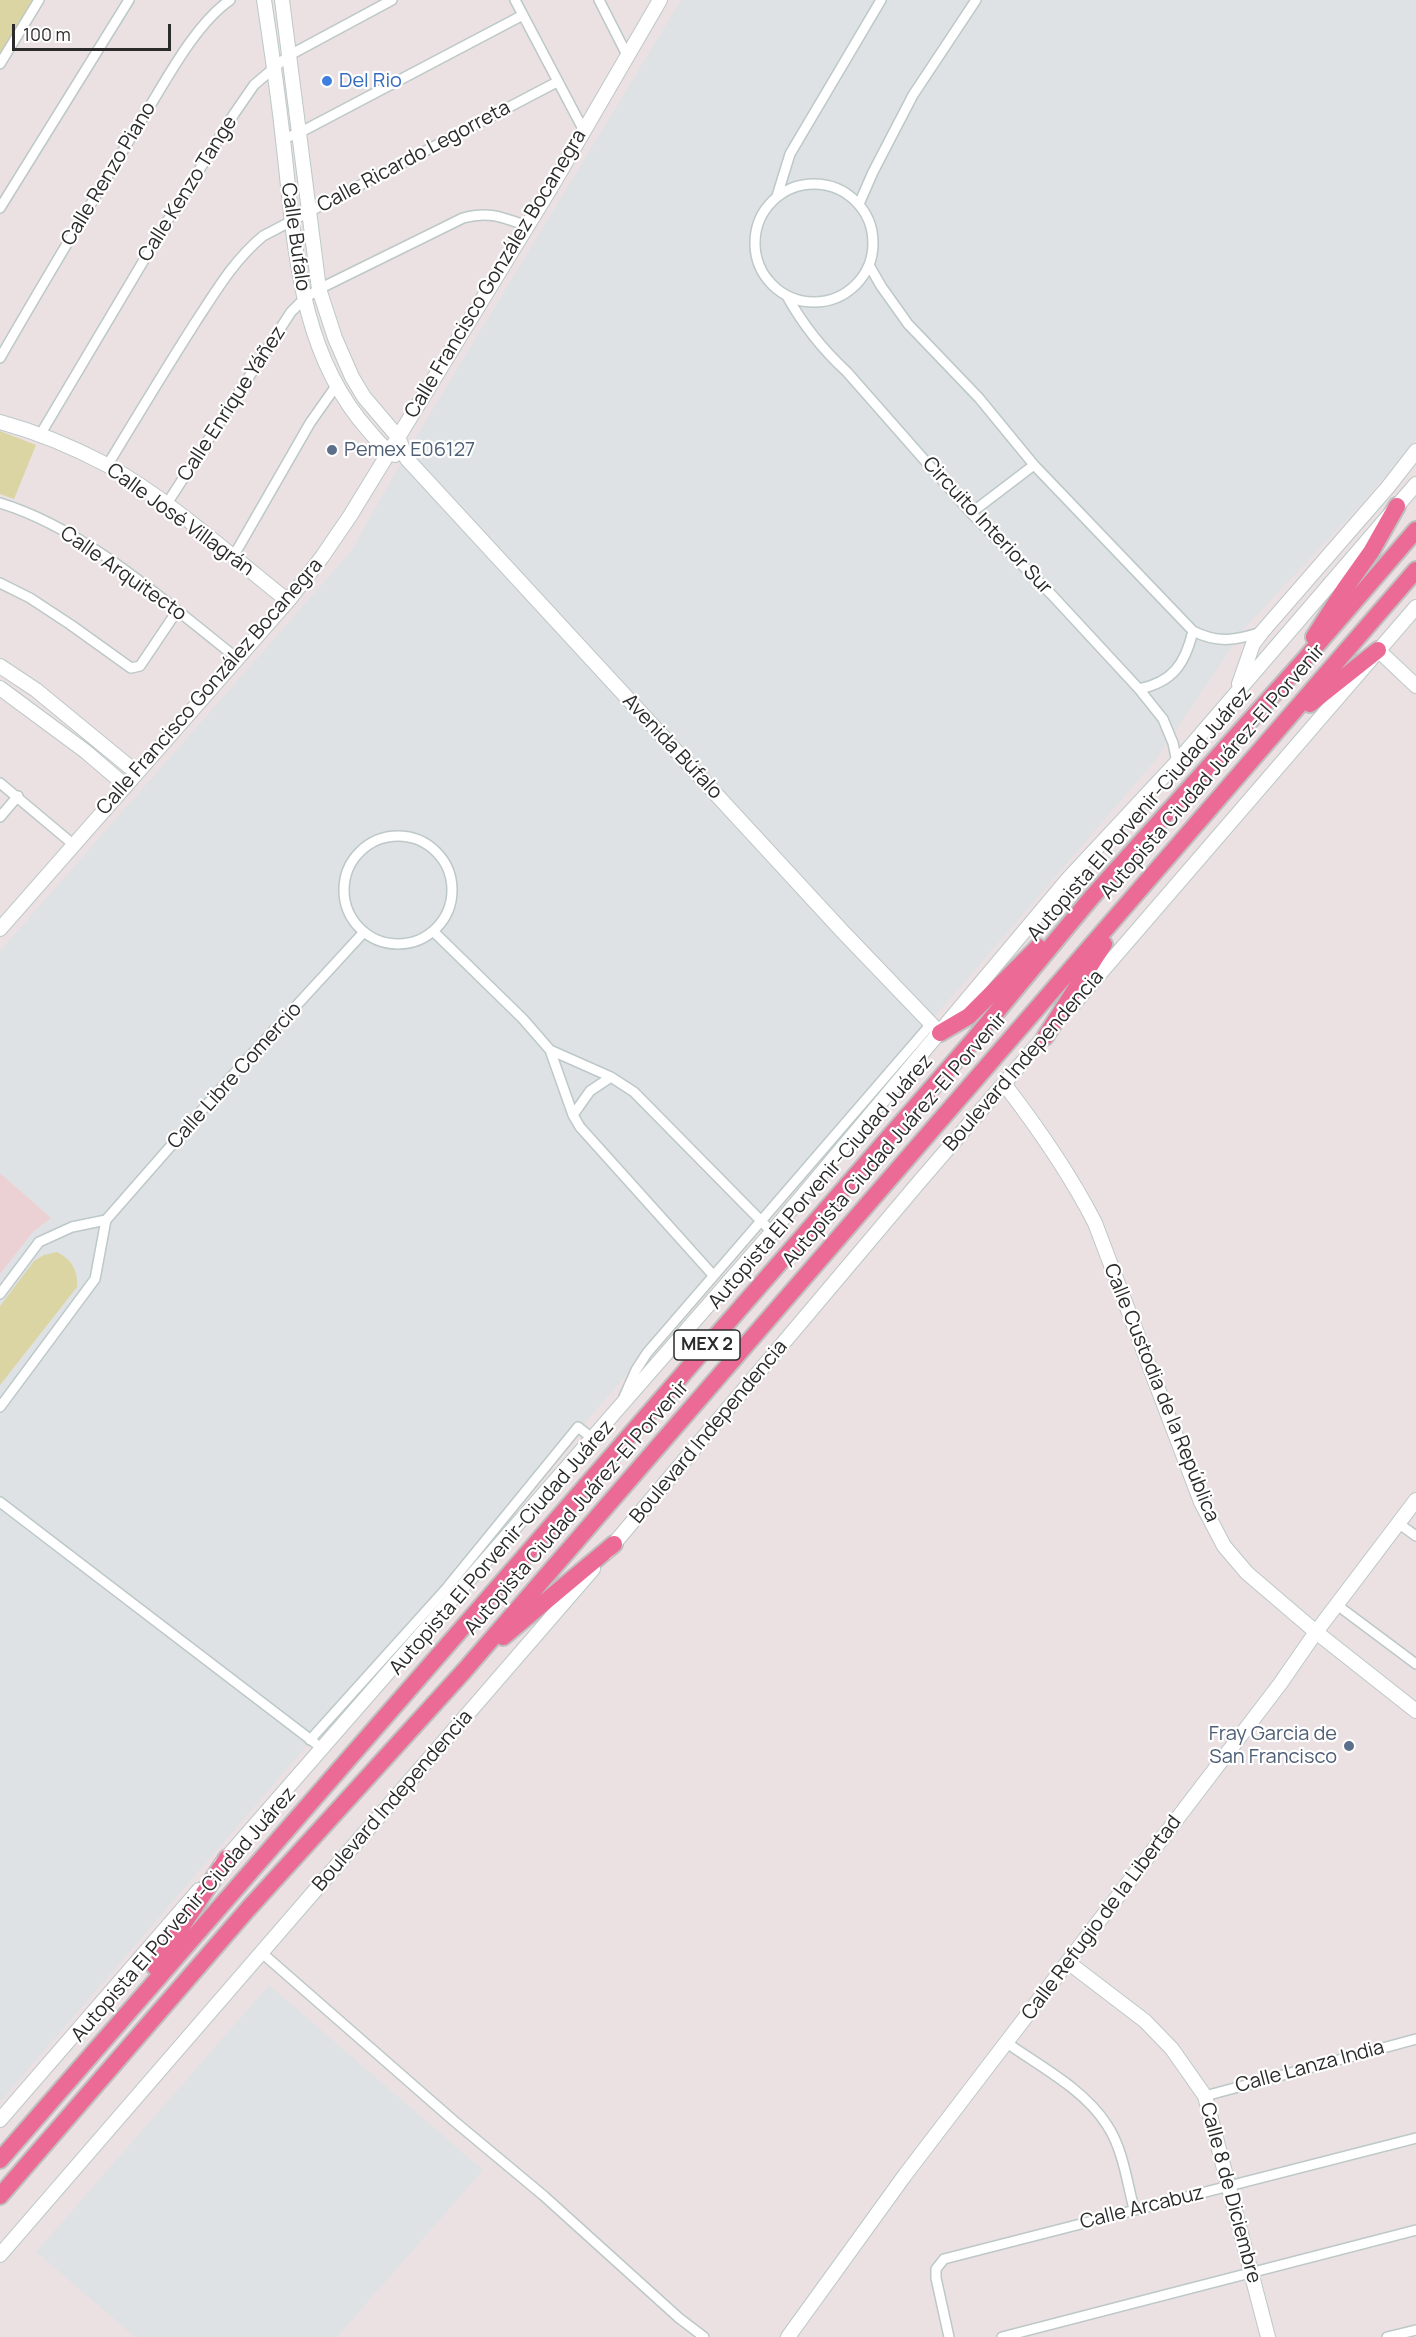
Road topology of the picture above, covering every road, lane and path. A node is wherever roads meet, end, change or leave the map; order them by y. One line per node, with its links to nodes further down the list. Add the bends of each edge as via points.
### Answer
1 (39, 0): 15 (street)
2 (129, 0): 21 (street)
3 (230, 0): 32 (street, Calle Renzo Piano, via 213,14 171,72)
4 (264, 0): 16 (main road, Calle Bufalo)
5 (282, 0): 14 (main road, Calle Bufalo)
6 (392, 0): 14 (street, Calle Kenzo Tange)
7 (515, 0): 12 (street)
8 (599, 0): 13 (street)
9 (660, 0): 13 (main road, Calle Francisco González Bocanegra)
10 (881, 0): 22 (street, via 790,154)
11 (976, 0): 23 (street, via 913,96)
12 (523, 15): 17 (street); 19 (street)
13 (627, 55): 18 (main road, Calle Francisco González Bocanegra)
14 (288, 56): 16 (street, Calle Kenzo Tange); 19 (main road, Calle Bufalo)
15 (0, 64)
16 (274, 67): 20 (main road, Calle Bufalo); 35 (street, Calle Kenzo Tange, via 254,85 234,114)
17 (557, 82): 18 (street); 25 (street, Calle Ricardo Legorreta)
18 (583, 129): 27 (main road, Calle Francisco González Bocanegra)
19 (299, 133): 20 (street); 25 (main road, Calle Bufalo)
20 (283, 139): 26 (main road, Calle Bufalo)
21 (4, 191): 24 (street)
22 (777, 196): 23 (street, via 798,186 814,184 831,186); 30 (street, via 761,215 756,255 767,279)
23 (859, 204): 28 (street, via 873,233)
24 (0, 208)
25 (309, 211): 26 (street, Calle Ricardo Legorreta); 29 (main road, Calle Bufalo)
26 (292, 222): 31 (main road, Calle Bufalo); 41 (street, Calle Ricardo Legorreta, via 263,236 235,264)
27 (526, 226): 29 (street, Calle Enrique Yáñez, via 481,213 463,218); 36 (main road, Calle Francisco González Bocanegra)
28 (870, 265): 30 (street, via 850,290 835,298 819,302); 40 (street, via 908,324 979,398)
29 (319, 289): 31 (street, Calle Enrique Yáñez); 36 (main road, Calle Bufalo, via 352,377)
30 (787, 296): 46 (street, Circuito Interior Sur, via 802,324)
31 (303, 300): 33 (main road, Calle Bufalo); 44 (street, Calle Enrique Yáñez, via 291,312)
32 (0, 358)
33 (336, 386): 38 (main road, Calle Bufalo); 48 (street, via 310,423)
34 (0, 422): 35 (main road, Calle José Villagrán)
35 (40, 435): 41 (main road, Calle José Villagrán)
36 (398, 437): 38 (main road, Calle Francisco González Bocanegra); 39 (main road, Avenida Búfalo)
37 (1416, 451): 55 (main road)
38 (388, 452): 39 (main road, Avenida Búfalo); 51 (main road, Calle Francisco González Bocanegra, via 350,516)
39 (407, 459): 77 (main road, Avenida Búfalo)
40 (1034, 465): 46 (street); 54 (street)
41 (108, 466): 44 (main road, Calle José Villagrán)
42 (1416, 484): 45 (main road)
43 (0, 503): 53 (street, Calle Arquitecto, via 62,529)
44 (166, 505): 48 (main road, Calle José Villagrán)
45 (1397, 506): 58 (highway, via 1316,633); 63 (main road)
46 (971, 513): 62 (street, Circuito Interior Sur)
47 (1416, 531): 58 (highway, Autopista El Porvenir-Ciudad Juárez / MEX 2)
48 (233, 557): 51 (main road, Calle José Villagrán)
49 (1416, 570): 64 (highway, Autopista Ciudad Juárez-El Porvenir / MEX 2)
50 (0, 583): 53 (street, via 30,598 131,668 140,666)
51 (288, 601): 57 (main road, Calle Francisco González Bocanegra)
52 (1416, 607): 56 (main road, Boulevard Independencia)
53 (177, 611): 57 (street, Calle Arquitecto)
54 (1193, 631): 55 (street, via 1222,641); 62 (street, via 1180,666 1166,679)
55 (1262, 632): 63 (main road, via 1253,644)
56 (1378, 650): 60 (main road); 64 (highway); 78 (main road, Boulevard Independencia)
57 (238, 659): 66 (main road, Calle Francisco González Bocanegra)
58 (1304, 660): 73 (highway, Autopista El Porvenir-Ciudad Juárez / MEX 2)
59 (0, 666): 66 (main road, via 36,690)
60 (1416, 686)
61 (0, 688): 68 (main road)
62 (1139, 689): 65 (street, Circuito Interior Sur, via 1162,720)
63 (1235, 693): 65 (main road)
64 (1276, 731): 72 (highway, Autopista Ciudad Juárez-El Porvenir / MEX 2)
65 (1177, 762): 77 (main road)
66 (137, 773): 68 (main road, Calle Francisco González Bocanegra)
67 (0, 783): 69 (street)
68 (126, 786): 71 (main road, Calle Francisco González Bocanegra)
69 (18, 796): 70 (street); 71 (street)
70 (0, 817)
71 (74, 845): 74 (main road, Calle Francisco González Bocanegra)
72 (1133, 897): 78 (highway); 102 (highway, Autopista Ciudad Juárez-El Porvenir / MEX 2)
73 (1091, 898): 77 (highway, via 969,1016); 109 (highway, Autopista El Porvenir-Ciudad Juárez / MEX 2, via 975,1038)
74 (0, 929)
75 (433, 931): 76 (street, via 399,944); 76 (street, via 451,900 450,873 426,843 398,836 369,843 355,856 346,873 345,901); 79 (street)
76 (364, 932): 84 (street, Calle Libre Comercio)
77 (935, 1029): 80 (main road)
78 (1045, 1037): 82 (main road, Boulevard Independencia)
79 (550, 1050): 81 (street); 83 (street)
80 (900, 1070): 85 (street); 86 (main road)
81 (611, 1077): 83 (street, via 590,1091); 85 (street, via 647,1104)
82 (1005, 1085): 97 (main road, Boulevard Independencia, via 920,1180); 100 (main road, Calle Custodia de la República, via 1050,1148 1095,1223 1201,1502 1224,1546 1247,1574)
83 (573, 1115): 88 (street, via 600,1151)
84 (106, 1220): 89 (street, via 72,1227 39,1242); 91 (street, via 95,1279)
85 (760, 1221): 86 (street); 87 (street)
86 (772, 1232): 87 (main road)
87 (738, 1258): 88 (street); 90 (main road)
88 (713, 1275): 90 (street, via 647,1353)
89 (0, 1294)
90 (620, 1405): 92 (main road)
91 (0, 1407)
92 (592, 1438): 99 (main road); 99 (street, via 578,1427)
93 (1416, 1500): 95 (main road, Calle Refugio de la Libertad)
94 (0, 1502): 104 (street)
95 (1398, 1523): 96 (street); 98 (main road, Calle Refugio de la Libertad)
96 (1416, 1536)
97 (614, 1544): 102 (highway); 107 (main road, Boulevard Independencia)
98 (1337, 1605): 100 (main road, Calle Refugio de la Libertad); 101 (street)
99 (426, 1620): 104 (street); 105 (main road)
100 (1316, 1632): 103 (main road, Calle Custodia de la República); 108 (main road, Calle Refugio de la Libertad)
101 (1416, 1664)
102 (464, 1671): 117 (highway, Autopista Ciudad Juárez-El Porvenir / MEX 2, via 248,1909)
103 (1416, 1711)
104 (310, 1740): 105 (street)
105 (321, 1749): 106 (main road)
106 (227, 1858): 109 (highway); 113 (main road)
107 (262, 1953): 120 (main road, Boulevard Independencia); 123 (street)
108 (1069, 1963): 111 (main road, Calle Refugio de la Libertad); 112 (main road, Calle 8 de Diciembre, via 1145,2021 1183,2063)
109 (120, 2020): 115 (highway, Autopista El Porvenir-Ciudad Juárez / MEX 2)
110 (1416, 2039): 112 (street, Calle Lanza India)
111 (1007, 2043): 118 (street, via 1082,2096 1108,2126 1120,2154); 124 (main road, Calle Refugio de la Libertad)
112 (1205, 2096): 116 (main road, Calle 8 de Diciembre)
113 (0, 2120)
114 (1416, 2138): 116 (street, Calle Arcabuz)
115 (0, 2160)
116 (1228, 2185): 118 (street, Calle Arcabuz); 121 (main road, Calle 8 de Diciembre)
117 (0, 2196)
118 (1134, 2209): 125 (street, Calle Arcabuz, via 944,2259 936,2269 936,2278)
119 (1416, 2230): 121 (street)
120 (0, 2255)
121 (1251, 2273): 126 (street); 127 (main road, Calle 8 de Diciembre)
122 (1416, 2330): 128 (street)
123 (704, 2337)
124 (788, 2337)
125 (949, 2337)
126 (1002, 2337)
127 (1268, 2337)
128 (1387, 2337)

